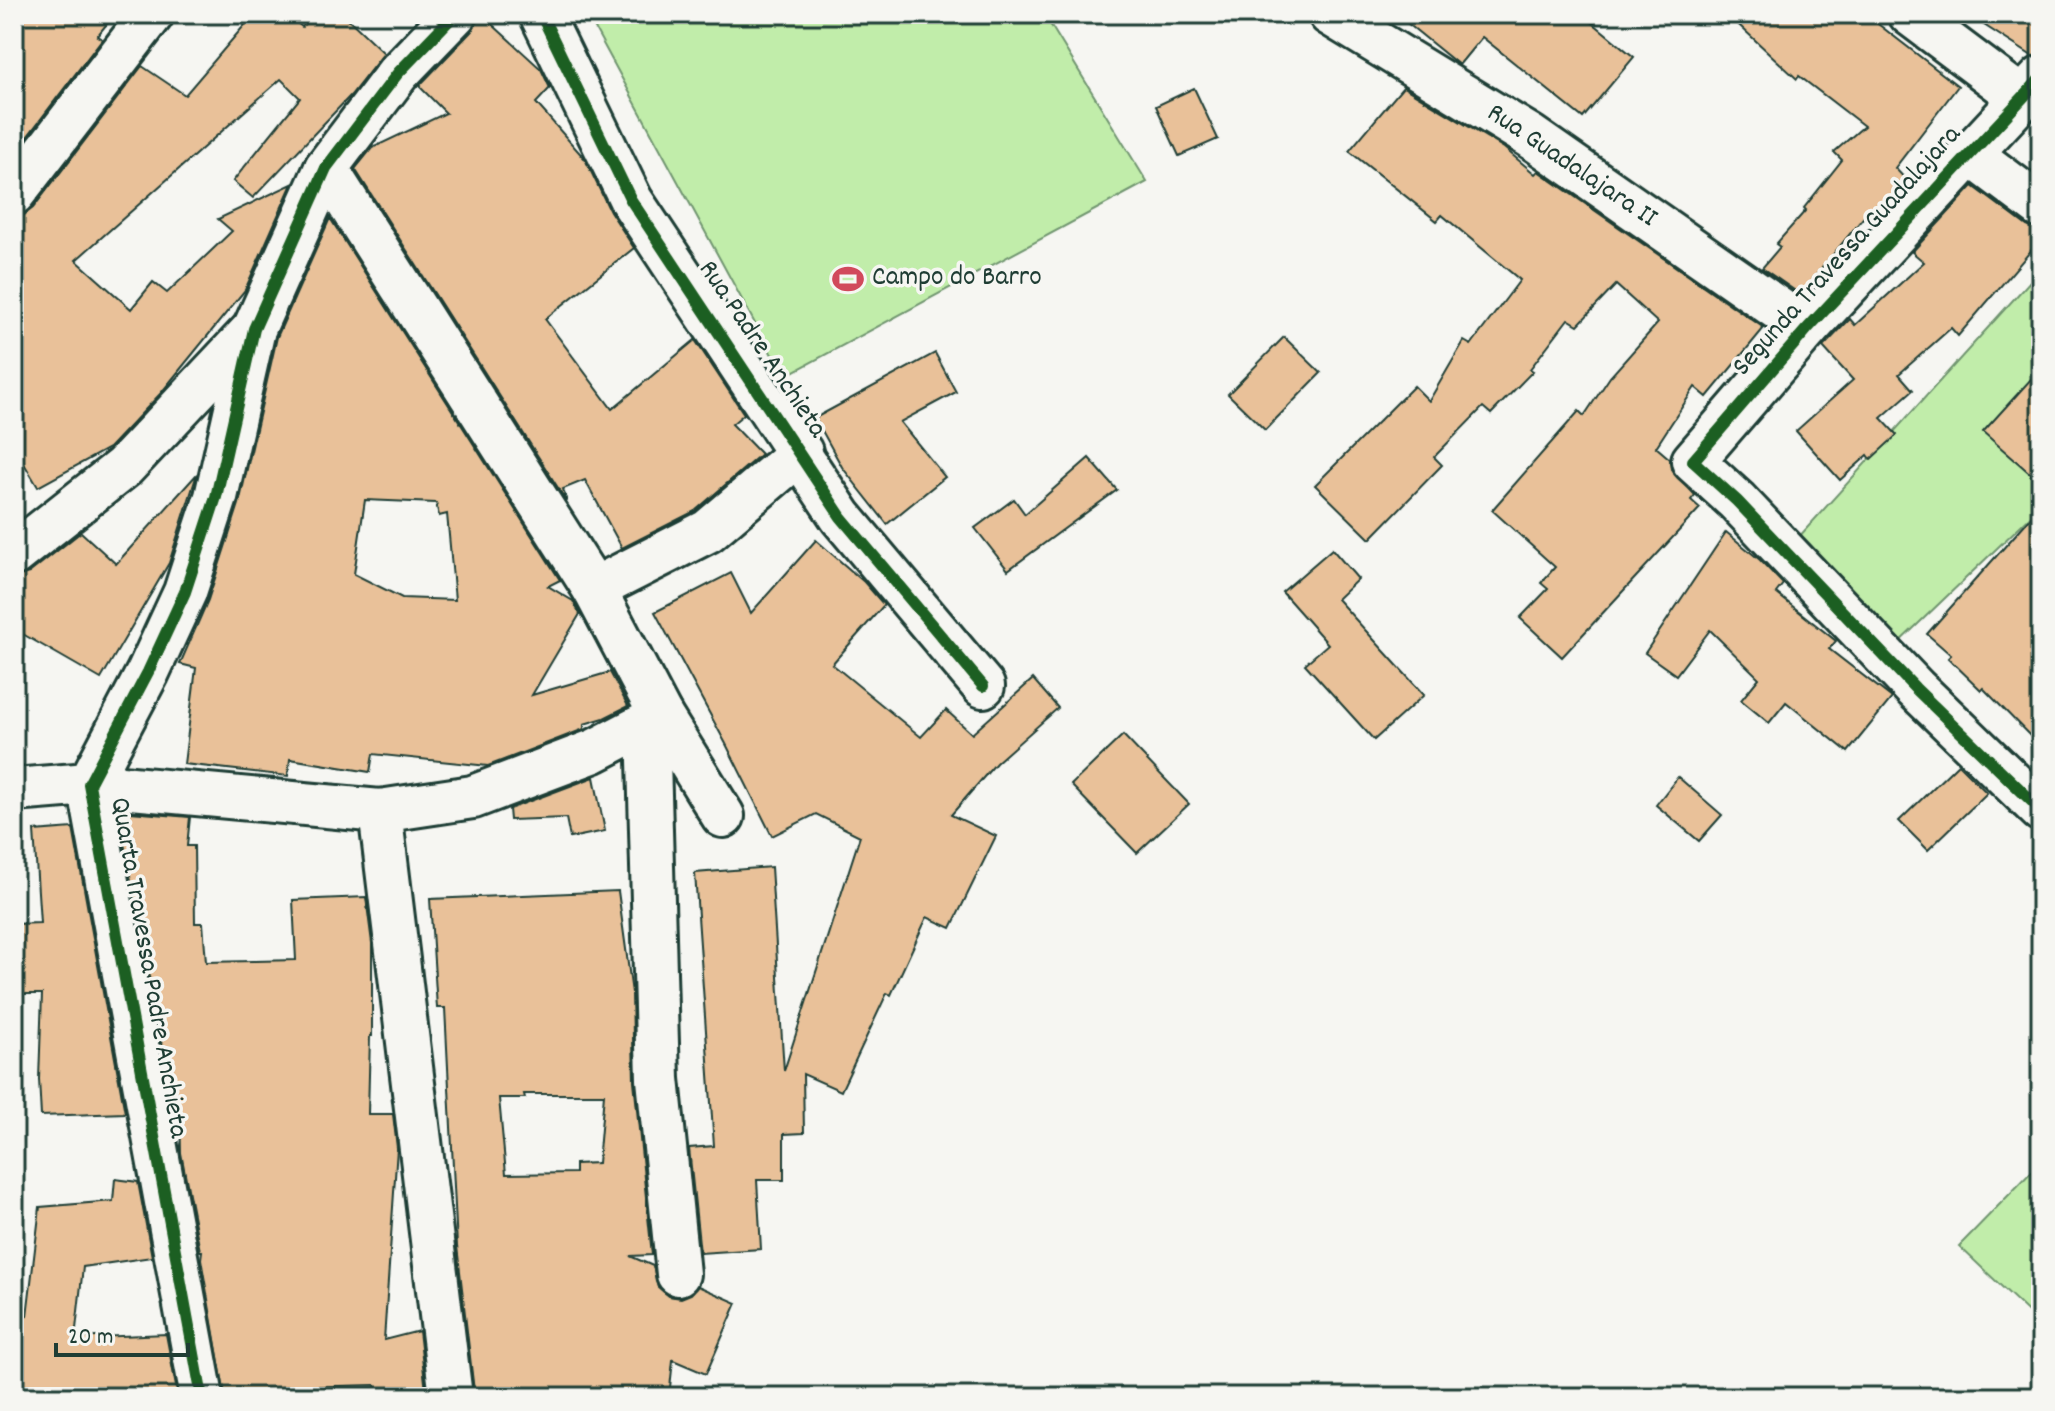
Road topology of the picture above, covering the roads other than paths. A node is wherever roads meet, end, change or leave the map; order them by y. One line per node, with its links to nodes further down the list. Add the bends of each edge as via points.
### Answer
1 (152, 14): 9 (street)
2 (455, 14): 8 (street, Quarta Travessa Padre Anchieta, via 398,73)
3 (541, 14): 13 (street, Rua Padre Anchieta, via 631,200)
4 (1330, 14): 12 (street, Rua Guadalajara II, via 1530,136)
5 (1910, 14): 6 (street)
6 (2032, 88): 7 (street, Segunda Travessa Guadalajara)
7 (1969, 153): 10 (street); 12 (street, Segunda Travessa Guadalajara)
8 (326, 168): 11 (street, Quarta Travessa Padre Anchieta); 15 (street)
9 (14, 193)
10 (2041, 207)
11 (254, 329): 14 (street, via 124,467); 18 (street, Quarta Travessa Padre Anchieta, via 216,497 185,592)
12 (1807, 329): 20 (street, Segunda Travessa Guadalajara, via 1693,461)
13 (801, 452): 15 (street, via 708,531); 16 (street, Rua Padre Anchieta, via 841,517)
14 (14, 554)
15 (594, 589): 17 (street)
16 (983, 686)
17 (655, 720): 21 (street, via 594,751 473,797); 22 (street); 23 (street, via 658,1079)
18 (89, 784): 19 (street); 21 (street); 24 (street, Quarta Travessa Padre Anchieta)
19 (14, 790)
20 (2041, 810)
21 (380, 811): 25 (street)
22 (723, 816)
23 (678, 1274)
24 (202, 1397)
25 (451, 1397)

